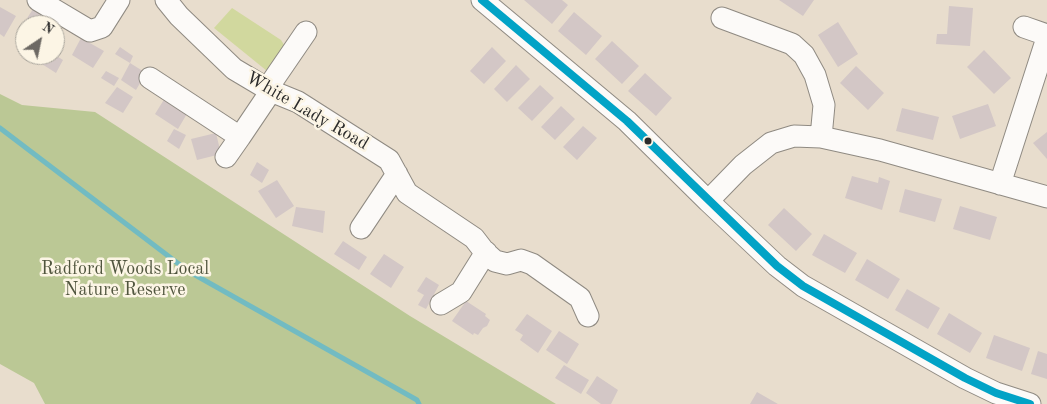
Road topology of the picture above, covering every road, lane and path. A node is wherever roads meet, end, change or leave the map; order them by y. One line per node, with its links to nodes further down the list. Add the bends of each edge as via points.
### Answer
1 (38, 0): 2 (street, via 90,31 102,27)
2 (119, 0)
3 (166, 0): 10 (street, White Lady Road, via 234,69)
4 (482, 0): 17 (street, via 627,121)
5 (722, 18): 12 (street, via 748,19 792,44 804,55 815,75 824,105)
6 (1024, 27): 8 (street)
7 (306, 32): 10 (street)
8 (1047, 36): 15 (street)
9 (150, 78): 11 (street)
10 (269, 90): 11 (street); 14 (street, White Lady Road, via 298,102 389,160)
11 (240, 137): 13 (street)
12 (821, 137): 15 (street); 17 (street, via 794,136 771,143 743,165)
13 (226, 157)
14 (397, 174): 18 (street); 19 (street, White Lady Road, via 407,193 474,238)
15 (1000, 184): 16 (street)
16 (1047, 197)
17 (708, 201): 22 (street, via 803,286 965,378)
18 (361, 228)
19 (486, 252): 20 (street, via 461,292); 21 (street, White Lady Road, via 496,261 507,264 521,260 532,264 580,298)
20 (441, 304)
21 (588, 316)
22 (1030, 404)

